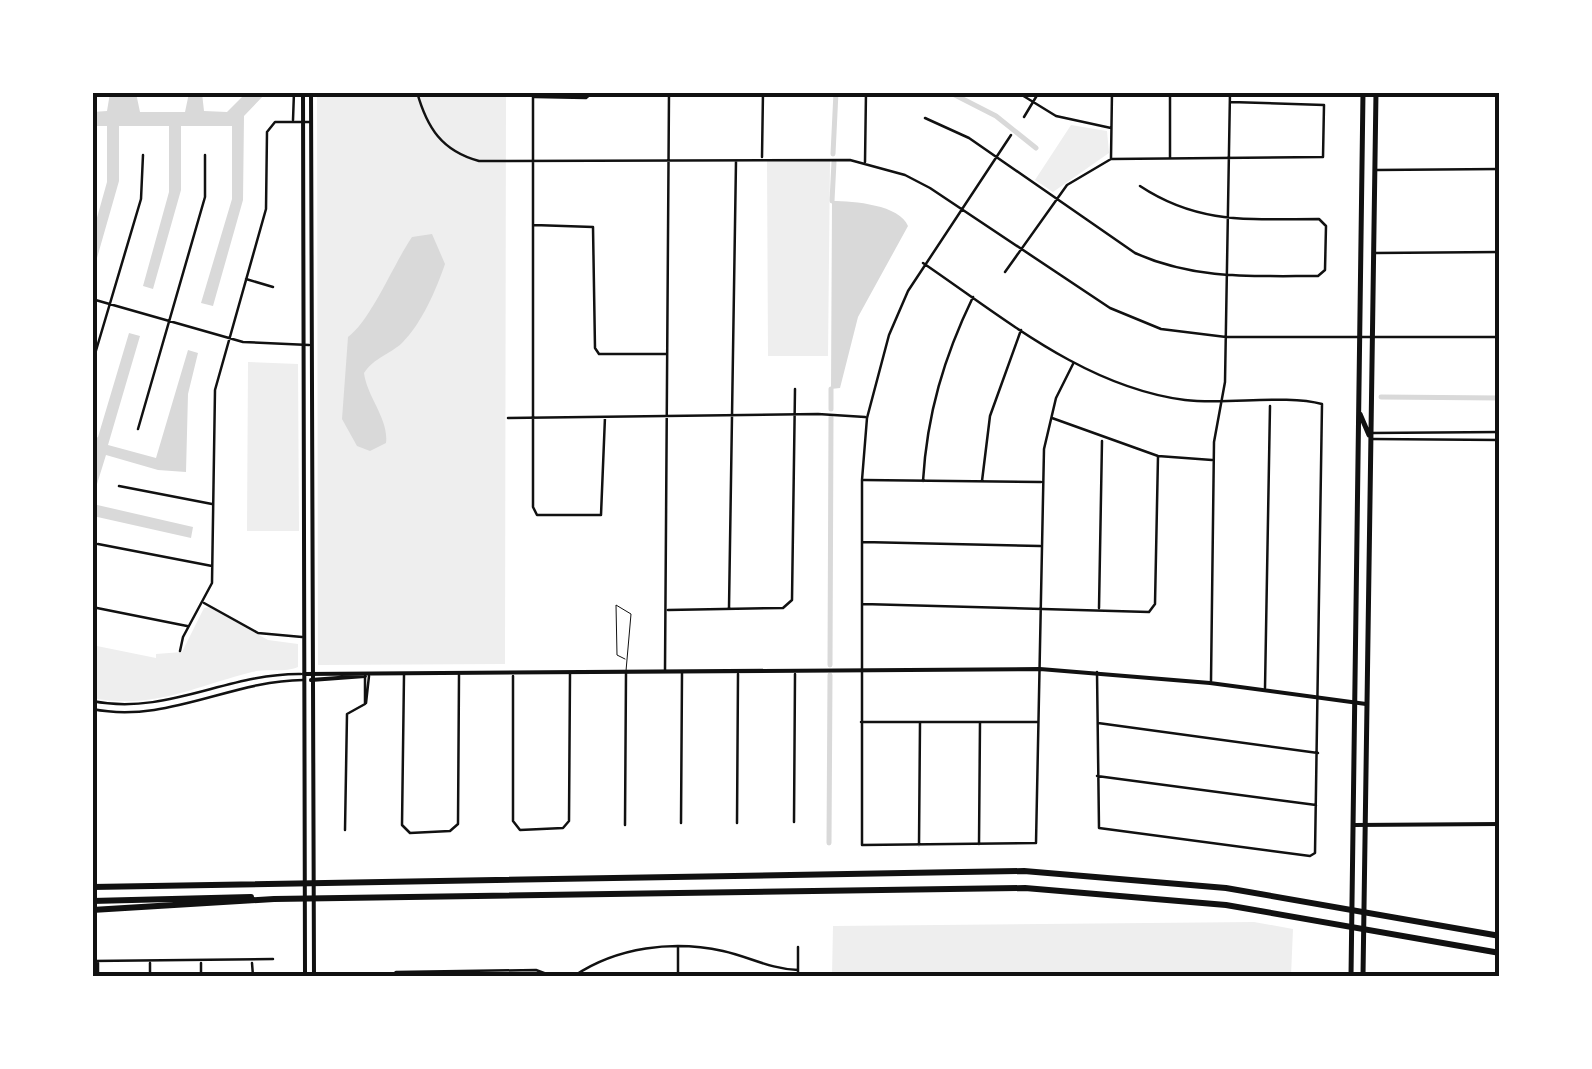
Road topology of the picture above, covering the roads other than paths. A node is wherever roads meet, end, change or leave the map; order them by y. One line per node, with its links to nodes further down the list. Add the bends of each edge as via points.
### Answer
1 (294, 92): 23 (street)
2 (303, 92): 24 (main road)
3 (311, 92): 25 (main road)
4 (418, 92): 38 (street, via 432,132 453,152 479,161)
5 (669, 92): 36 (street)
6 (866, 92): 39 (street)
7 (1017, 92): 20 (street)
8 (1039, 92): 20 (street)
9 (1112, 92): 26 (street)
10 (1170, 92): 33 (street)
11 (1230, 92): 19 (street)
12 (1362, 92): 28 (main road)
13 (1376, 92): 41 (main road)
14 (763, 93): 15 (street); 18 (street); 32 (street)
15 (794, 93)
16 (592, 94): 17 (street)
17 (533, 95): 38 (street)
18 (732, 95)
19 (1230, 102): 35 (street); 35 (street, via 1324,105 1323,157)
20 (1034, 103): 21 (street); 26 (street, via 1075,123)
21 (1024, 117)
22 (924, 118): 31 (street)
23 (294, 122): 24 (street); 53 (street, via 275,122 267,132 266,209)
24 (303, 122): 25 (street); 65 (main road)
25 (311, 122): 66 (main road)
26 (1112, 128): 34 (street)
27 (1011, 136): 31 (street)
28 (1362, 150): 41 (main road); 64 (main road)
29 (143, 155): 57 (street, via 141,199)
30 (206, 156): 58 (street, via 205,197)
31 (996, 156): 43 (street); 44 (street)
32 (762, 158): 37 (street); 39 (street)
33 (1170, 158): 34 (street); 35 (street)
34 (1111, 159): 43 (street, via 1080,174)
35 (1228, 159): 45 (street)
36 (669, 160): 37 (street); 38 (street); 67 (street)
37 (736, 160): 75 (street)
38 (534, 162): 46 (street)
39 (865, 164): 44 (street, via 905,175)
40 (1500, 169): 41 (street)
41 (1375, 170): 49 (main road)
42 (1140, 186): 45 (street, via 1180,210)
43 (1056, 198): 47 (street); 52 (street, via 1147,259)
44 (960, 207): 47 (street); 50 (street)
45 (1228, 218): 52 (street); 52 (street, via 1323,222 1323,274)
46 (534, 224): 67 (street, via 594,227 599,354); 80 (street)
47 (1022, 248): 51 (street); 61 (street, via 1132,320)
48 (1500, 252): 49 (street)
49 (1373, 253): 63 (main road)
50 (923, 263): 55 (street); 81 (street, via 890,335)
51 (1006, 272)
52 (1226, 276): 61 (street)
53 (246, 280): 54 (street); 60 (street)
54 (274, 287)
55 (973, 297): 59 (street); 90 (street, via 940,374)
56 (92, 298): 57 (street)
57 (110, 304): 58 (street); 68 (street)
58 (170, 321): 60 (street); 82 (street)
59 (1022, 329): 69 (street); 91 (street, via 990,416)
60 (229, 337): 65 (street); 94 (street, via 214,402)
61 (1226, 337): 64 (street); 71 (street)
62 (1500, 337): 63 (street)
63 (1372, 339): 64 (street); 84 (main road)
64 (1359, 340): 73 (main road)
65 (304, 346): 66 (street); 107 (main road)
66 (311, 346): 124 (main road)
67 (668, 354): 76 (street)
68 (92, 364)
69 (1073, 364): 71 (street, via 1156,395); 78 (street)
70 (796, 389): 74 (street)
71 (1222, 402): 72 (street); 88 (street)
72 (1270, 403): 126 (street); 127 (street, via 1322,404)
73 (1358, 408): 84 (main road); 129 (main road)
74 (793, 414): 75 (street); 81 (street); 103 (street, via 788,606)
75 (730, 415): 76 (street); 103 (street)
76 (667, 416): 77 (street); 104 (street)
77 (605, 417): 80 (street); 80 (street, via 602,514 537,515)
78 (1050, 417): 85 (street); 92 (street)
79 (508, 418): 80 (street)
80 (534, 418)
81 (866, 418): 89 (street)
82 (138, 429)
83 (1500, 432): 84 (street)
84 (1371, 435): 86 (street); 130 (main road)
85 (1102, 439): 87 (street); 105 (street)
86 (1500, 440)
87 (1158, 456): 88 (street); 105 (street, via 1153,609)
88 (1214, 460): 125 (street)
89 (862, 480): 90 (street); 95 (street)
90 (923, 481): 91 (street)
91 (982, 481): 92 (street)
92 (1042, 482): 97 (street)
93 (118, 486): 94 (street)
94 (213, 504): 98 (street)
95 (862, 542): 97 (street); 100 (street)
96 (98, 544): 98 (street)
97 (1041, 546): 102 (street)
98 (213, 566): 99 (street)
99 (204, 602): 106 (street); 107 (street, via 258,633)
100 (861, 604): 102 (street); 110 (street)
101 (92, 607): 106 (street)
102 (1040, 607): 105 (street); 111 (street)
103 (729, 608): 104 (street)
104 (666, 610): 115 (street)
105 (1099, 610)
106 (188, 626): 108 (street)
107 (304, 637): 123 (main road)
108 (180, 651)
109 (625, 659): 109 (lane, via 631,614 616,605 617,655); 114 (lane)
110 (860, 669): 111 (main road); 112 (main road); 132 (street)
111 (1040, 669): 117 (main road); 134 (street)
112 (795, 670): 113 (main road); 140 (street)
113 (738, 671): 116 (main road); 142 (street)
114 (626, 672): 115 (main road); 118 (main road); 144 (street)
115 (665, 672): 116 (main road)
116 (682, 672): 141 (street)
117 (1098, 672): 125 (main road); 136 (street)
118 (570, 673): 119 (main road); 119 (street, via 567,825 515,827)
119 (514, 674): 121 (main road)
120 (404, 675): 121 (main road); 121 (street, via 405,830 455,830); 122 (main road)
121 (459, 675)
122 (367, 676): 124 (main road); 147 (street, via 365,704 347,714)
123 (304, 677): 124 (main road); 128 (street, via 249,677 157,705); 131 (street, via 260,682 158,712); 172 (main road)
124 (312, 677): 173 (main road)
125 (1210, 683): 126 (main road)
126 (1266, 689): 127 (main road)
127 (1320, 700): 129 (main road); 137 (street)
128 (92, 701)
129 (1354, 704): 130 (main road); 145 (main road)
130 (1366, 704): 146 (main road)
131 (92, 708)
132 (860, 722): 135 (street); 149 (street, via 862,845)
133 (980, 722): 134 (street); 135 (street); 148 (street)
134 (1039, 722): 148 (street, via 1036,843)
135 (920, 723): 149 (street)
136 (1097, 723): 137 (street); 138 (street)
137 (1319, 754): 139 (street)
138 (1096, 776): 139 (street); 139 (street, via 1099,828 1310,856)
139 (1317, 805)
140 (794, 822)
141 (681, 823)
142 (737, 823)
143 (1500, 824): 146 (main road)
144 (625, 825)
145 (1352, 825): 146 (main road); 150 (main road)
146 (1365, 826): 151 (main road)
147 (345, 830)
148 (979, 845): 149 (street)
149 (918, 846)
150 (1352, 871): 151 (main road); 179 (main road)
151 (1364, 871): 180 (main road)
152 (92, 887): 156 (highway, via 1024,871 1150,879)
153 (274, 899): 154 (highway); 155 (highway); 159 (highway, via 1025,888 1156,896)
154 (92, 902)
155 (92, 910)
156 (1500, 936)
157 (678, 946): 165 (street); 176 (street, via 631,952); 177 (street)
158 (798, 947): 165 (street)
159 (1500, 953)
160 (273, 959): 162 (street)
161 (201, 960): 162 (street); 164 (street); 170 (street)
162 (252, 960): 171 (street)
163 (95, 961): 164 (street); 168 (street)
164 (150, 961): 169 (street)
165 (798, 970): 178 (street)
166 (443, 974): 167 (street); 174 (street)
167 (496, 974): 175 (street, via 542,970)
168 (98, 976)
169 (150, 976)
170 (202, 976)
171 (252, 976)
172 (305, 976)
173 (314, 976)
174 (392, 976)
175 (552, 976)
176 (574, 976)
177 (678, 976)
178 (798, 976)
179 (1351, 976)
180 (1363, 976)

